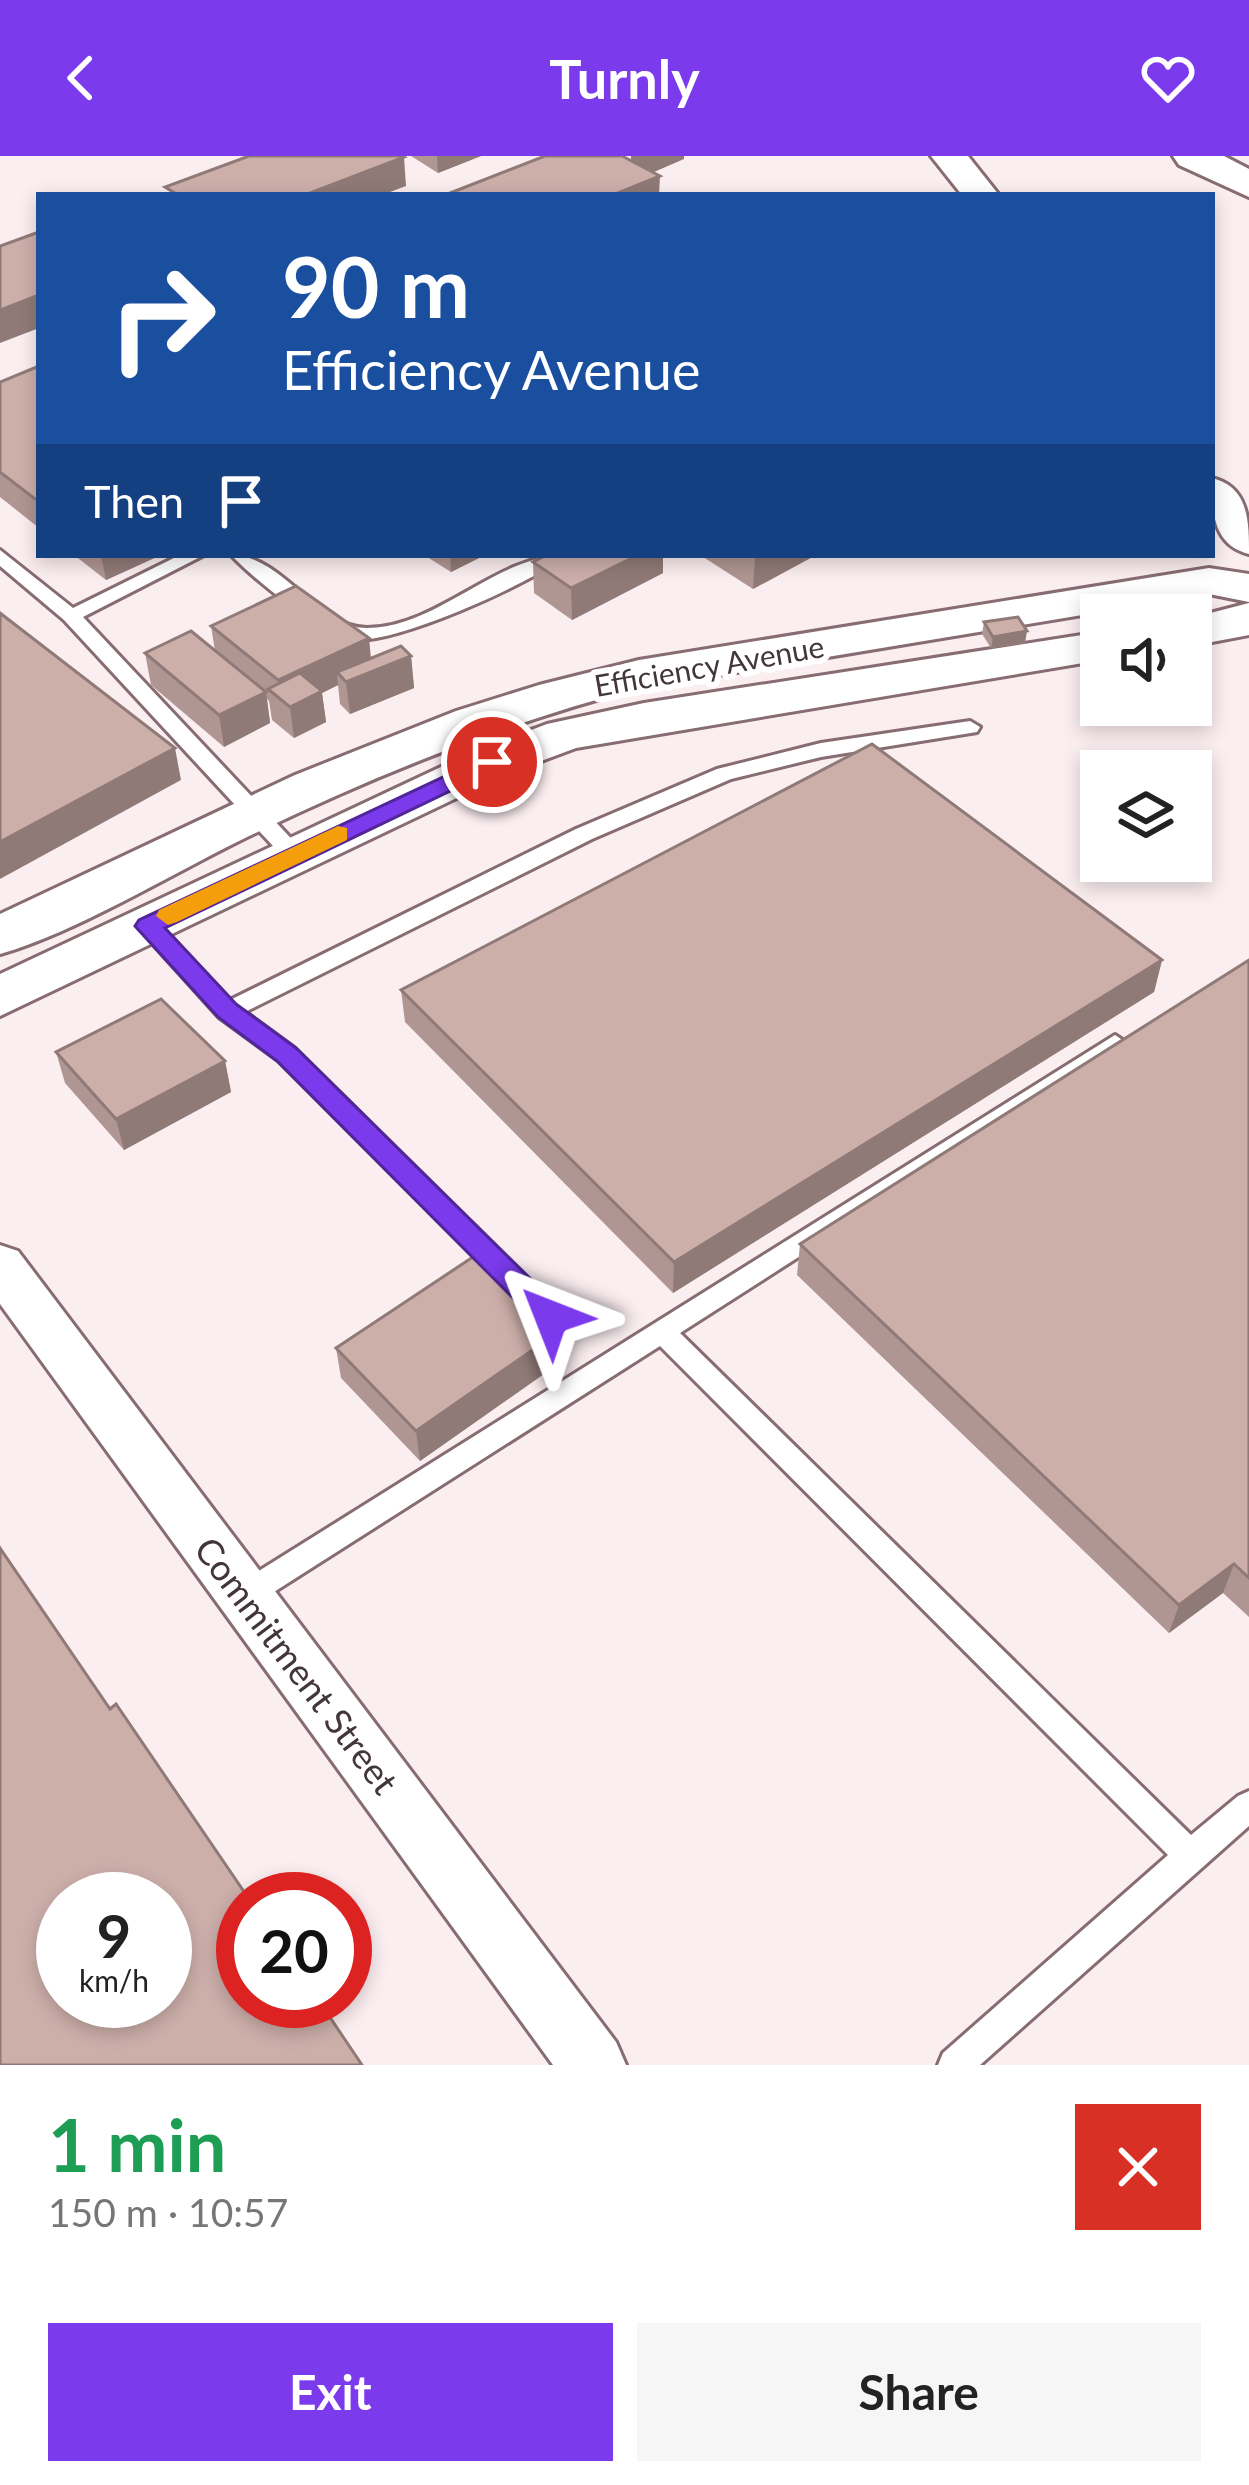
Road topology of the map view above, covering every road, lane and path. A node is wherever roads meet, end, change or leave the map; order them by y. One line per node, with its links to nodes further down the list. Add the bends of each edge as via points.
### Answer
1 (949, 156): 4 (street)
2 (1193, 156): 3 (highway)
3 (1249, 185)
4 (979, 192)
5 (1215, 495): 6 (street)
6 (1249, 541)
7 (0, 556): 12 (lane)
8 (189, 558): 12 (lane)
9 (244, 558): 10 (lane, via 344,630 372,635)
10 (551, 558)
11 (1249, 588): 17 (street, Efficiency Avenue, via 1209,581 552,693 431,736)
12 (70, 616): 17 (lane)
13 (1249, 617): 14 (street)
14 (1212, 629)
15 (1080, 649): 18 (street, Efficiency Avenue, via 564,736)
16 (970, 727): 22 (lane, via 724,774 584,834)
17 (257, 814): 18 (lane); 20 (street, Efficiency Avenue)
18 (294, 855): 19 (street, Efficiency Avenue)
19 (148, 926): 21 (street, Efficiency Avenue); 22 (lane)
20 (0, 936)
21 (0, 997)
22 (227, 1011): 25 (lane, via 286,1054)
23 (1114, 1043): 26 (lane)
24 (0, 1265): 27 (street, Commitment Street)
25 (551, 1317)
26 (662, 1331): 27 (lane); 29 (lane)
27 (245, 1595): 30 (street, Commitment Street)
28 (1249, 1806): 29 (lane)
29 (1190, 1856): 31 (lane)
30 (592, 2065)
31 (955, 2065)

